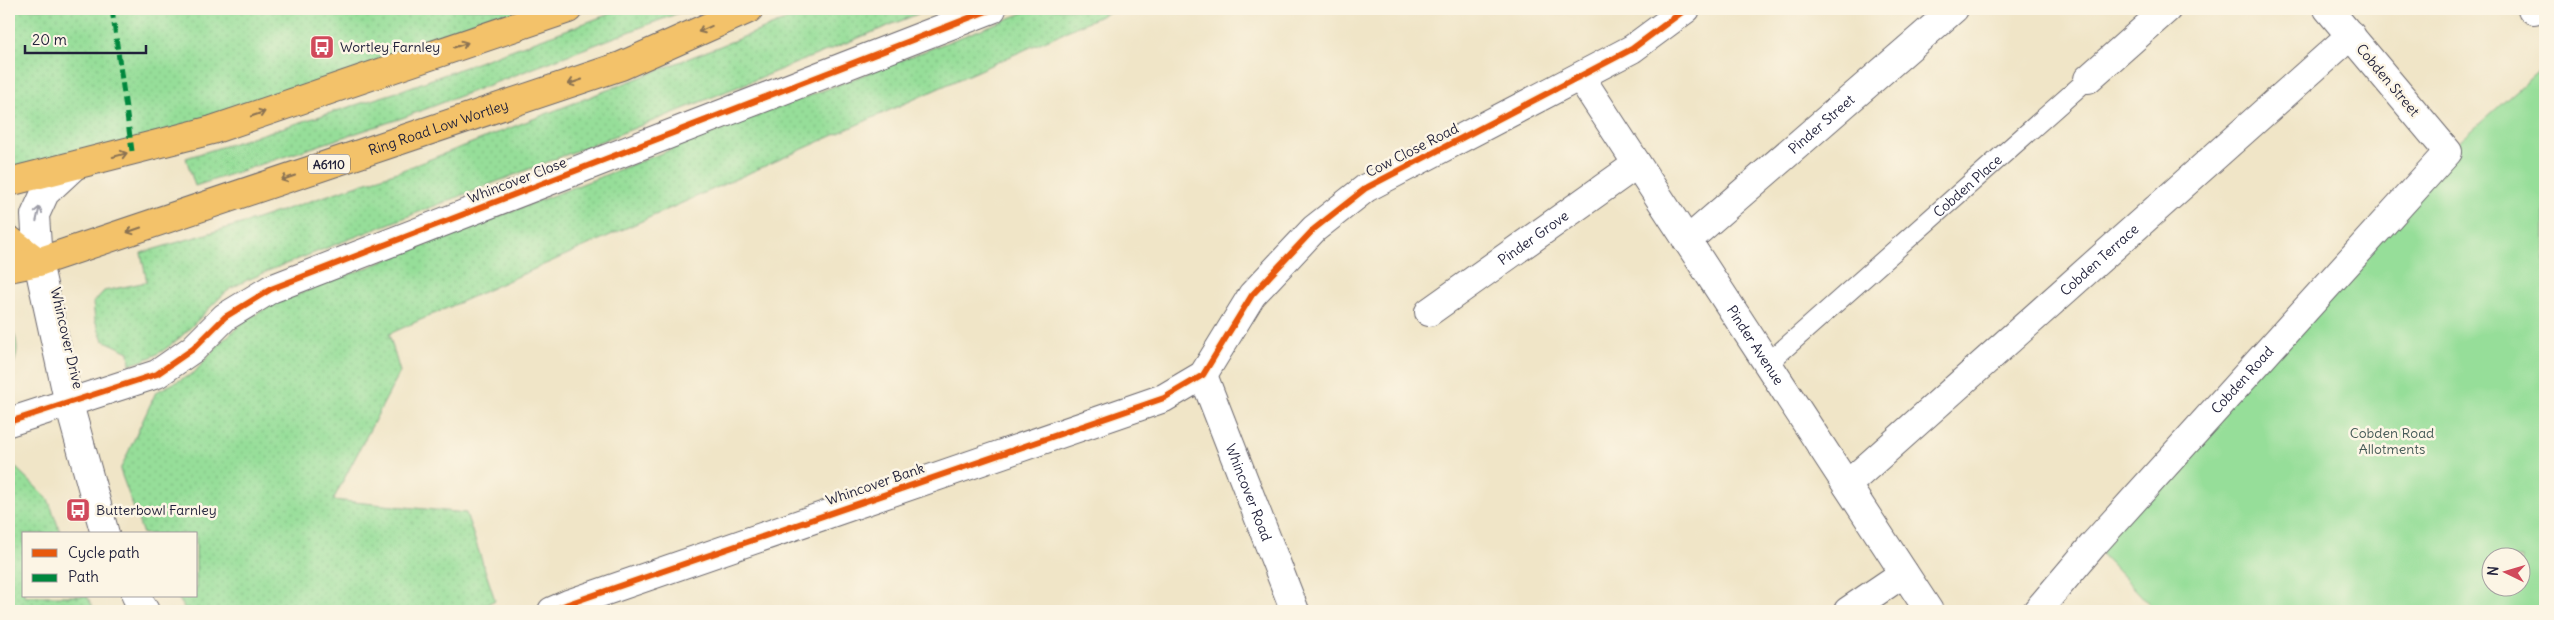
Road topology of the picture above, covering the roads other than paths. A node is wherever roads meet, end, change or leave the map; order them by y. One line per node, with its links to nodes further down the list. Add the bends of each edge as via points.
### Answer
1 (568, 9): 13 (highway, one-way to 1, via 212,130)
2 (749, 9): 17 (highway, Ring Road Low Wortley / A6110, one-way to 17, via 621,66)
3 (992, 9): 22 (street, Whincover Close, via 271,289 225,317 193,349 157,374)
4 (1686, 9): 9 (street, Cow Close Road, via 1632,49)
5 (1954, 9): 16 (street, Pinder Street)
6 (2167, 9): 10 (street, Cobden Place)
7 (2328, 9): 8 (street, Cobden Street)
8 (2350, 35): 11 (street, Cobden Street); 24 (street, Cobden Terrace)
9 (1581, 78): 12 (street, Pinder Avenue); 21 (street, Cow Close Road, via 1366,188 1314,229 1252,295)
10 (2088, 79): 20 (lane, Cobden Place)
11 (2448, 152): 33 (street, Cobden Road)
12 (1637, 164): 16 (street, Pinder Avenue); 19 (street, Pinder Grove)
13 (72, 167): 14 (highway); 17 (street, Whincover Drive, one-way to 13, via 35,215 45,193)
14 (9, 182)
15 (9, 240): 17 (highway)
16 (1687, 241): 20 (street, Pinder Avenue)
17 (38, 262): 18 (highway, Ring Road Low Wortley / A6110); 22 (street, Whincover Drive)
18 (9, 268)
19 (1428, 312)
20 (1767, 364): 24 (street, Pinder Avenue)
21 (1203, 375): 29 (street, Whincover Bank, via 1164,398); 30 (street, Whincover Road)
22 (69, 404): 23 (street, Whincover Close); 25 (street, Whincover Drive)
23 (9, 422)
24 (1847, 486): 26 (street, Pinder Avenue)
25 (104, 532)
26 (1904, 573): 31 (street); 32 (street, Pinder Avenue)
27 (137, 598): 28 (street)
28 (145, 611)
29 (552, 611)
30 (1295, 611)
31 (1848, 611)
32 (1929, 611)
33 (2037, 611)

